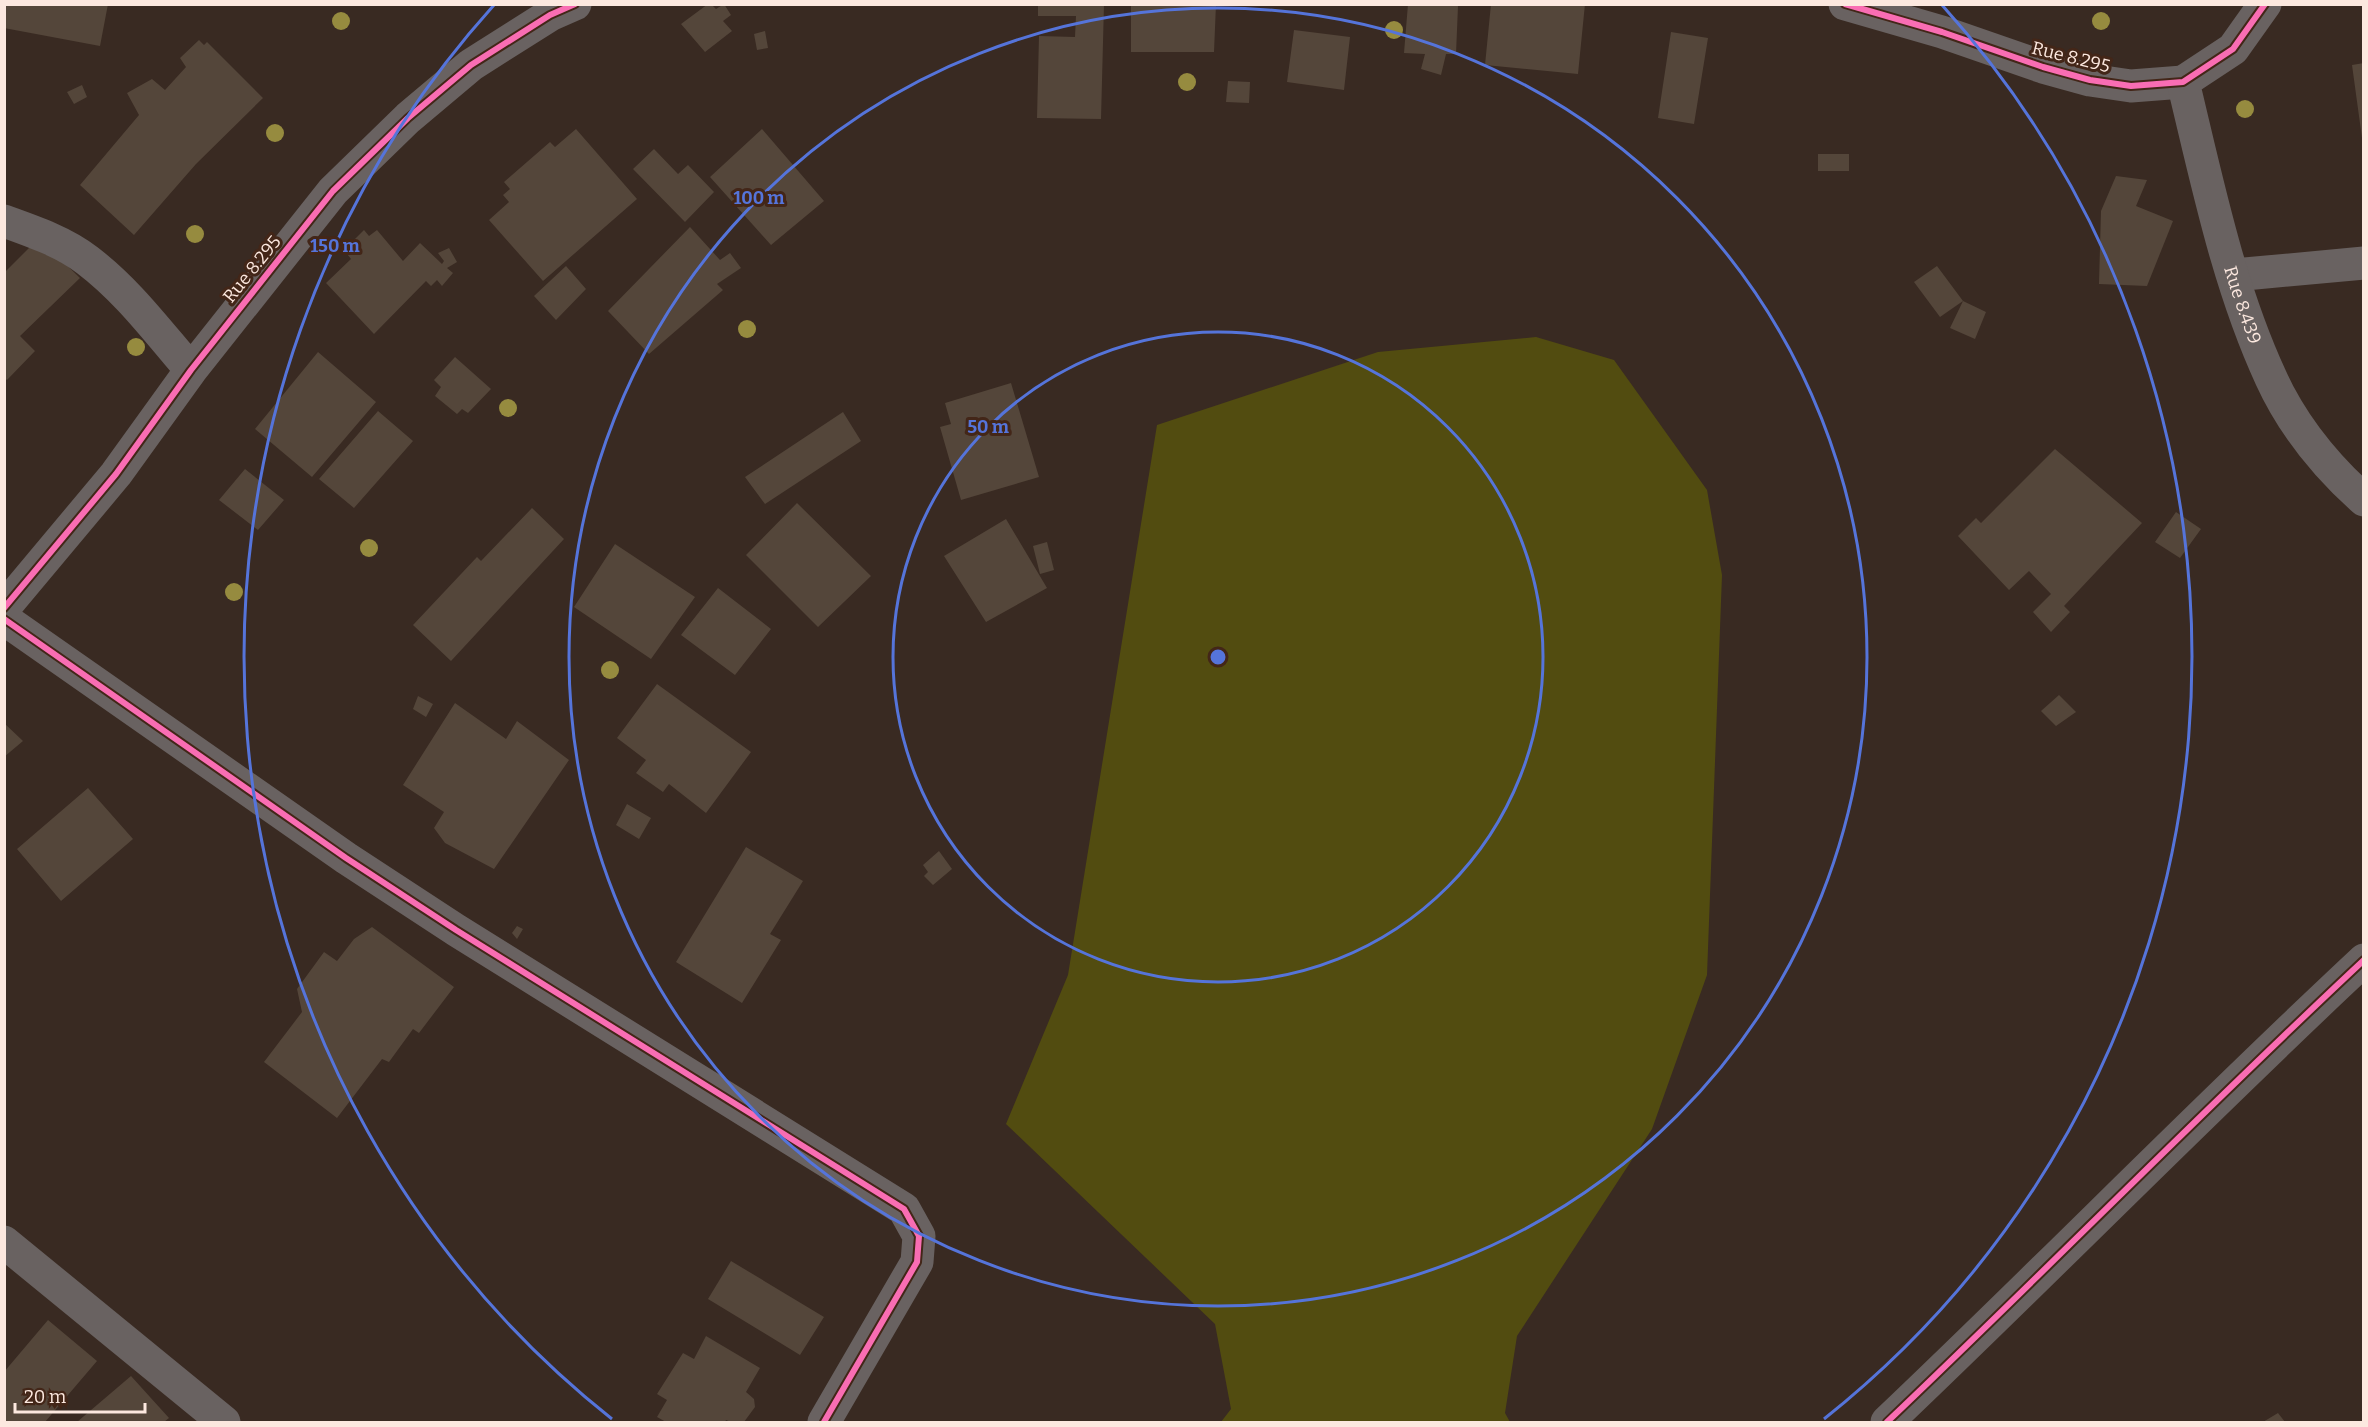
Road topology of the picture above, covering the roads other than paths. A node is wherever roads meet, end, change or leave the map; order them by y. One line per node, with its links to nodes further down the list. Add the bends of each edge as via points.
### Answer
1 (574, 4): 8 (street, Rue 8.295, via 471,64 408,118 333,191)
2 (1845, 4): 4 (street, Rue 8.295, via 2090,80 2131,86)
3 (2265, 4): 4 (street, Rue 8.295, via 2233,50)
4 (2182, 82): 7 (street, Rue 8.439)
5 (4, 221): 8 (street, via 85,258 119,286)
6 (2364, 262): 7 (street)
7 (2234, 275): 9 (street, Rue 8.439, via 2271,379 2306,437)
8 (191, 370): 10 (street, Rue 8.295, via 116,474)
9 (2364, 500)
10 (4, 609)
11 (4, 619): 15 (street, via 346,858 904,1209 919,1236 917,1262)
12 (2364, 960): 16 (street)
13 (4, 1242): 14 (street)
14 (224, 1422)
15 (824, 1422)
16 (1887, 1422)

